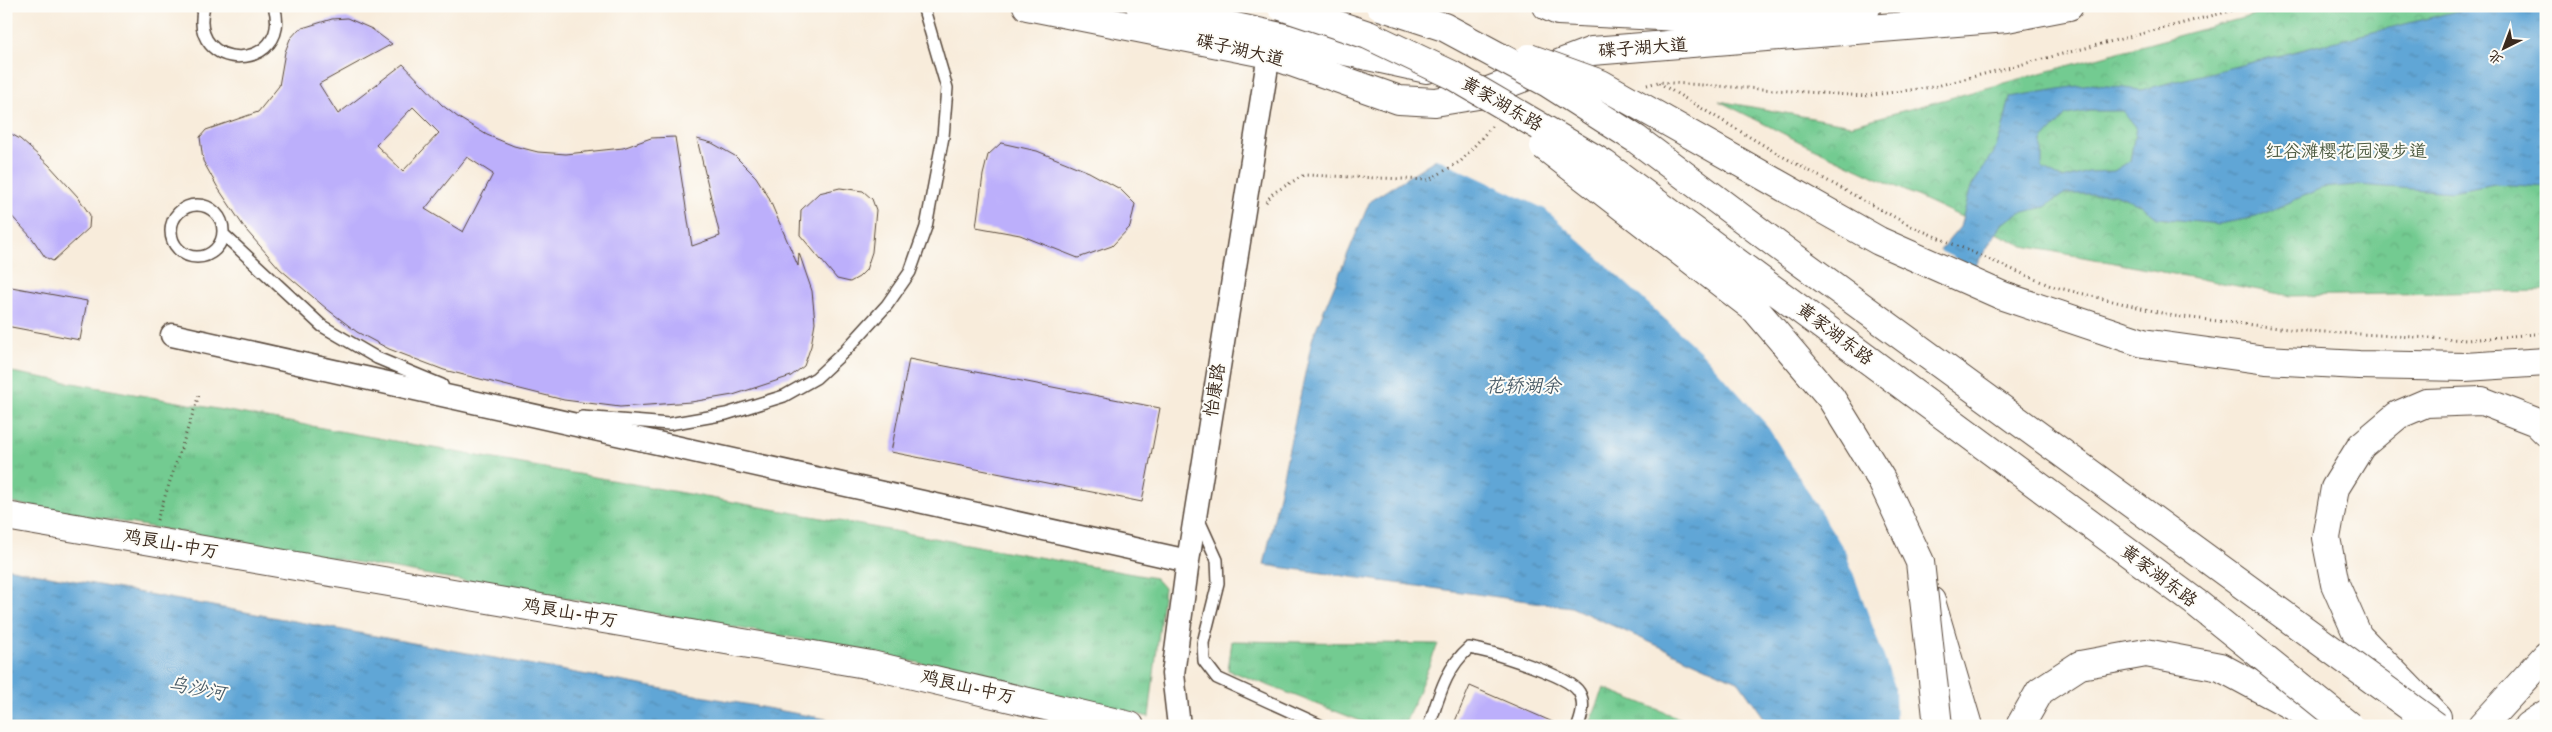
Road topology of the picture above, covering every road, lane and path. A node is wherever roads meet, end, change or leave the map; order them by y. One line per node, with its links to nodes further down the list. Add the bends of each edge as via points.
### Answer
1 (204, 6): 2 (lane, via 202,28 206,38 213,48 237,58 250,57 271,41 276,29)
2 (274, 6)
3 (923, 6): 22 (lane, via 947,88 943,137 926,227 910,272 887,306 845,351 823,371 784,396 726,414 669,424 578,416 433,383 377,358 322,326)
4 (1027, 6): 16 (main road, 碟子湖大道)
5 (1140, 6): 17 (main road, bridge)
6 (1281, 6): 17 (main road, 黄家湖东路, bridge, via 1368,35)
7 (1380, 6): 14 (main road, 黄家湖东路, bridge)
8 (1398, 6): 14 (main road, bridge)
9 (1547, 6): 13 (main road, 碟子湖大道, via 1558,11)
10 (1867, 6): 13 (main road, 碟子湖大道, via 1741,15)
11 (2069, 6): 15 (main road, 碟子湖大道, via 2007,18)
12 (2250, 6): 18 (path, via 1933,87 1865,96)
13 (1681, 12): 15 (main road)
14 (1444, 28): 26 (main road, bridge, via 1601,84 1879,241 2022,303 2153,344 2266,360); 47 (main road, 黄家湖东路, bridge, via 1548,83 1636,140)
15 (1678, 46): 16 (main road, 碟子湖大道, via 1592,51 1478,95 1435,102 1399,100)
16 (1270, 54): 30 (street, 怡康路)
17 (1452, 75): 34 (main road, bridge, via 1756,310 1832,398 1881,479); 46 (main road, 黄家湖东路, bridge, via 1604,164 2195,602)
18 (1658, 82): 19 (path); 23 (path, via 1780,155 1911,226 2051,286 2174,316 2306,331 2467,340)
19 (1640, 86)
20 (1502, 122): 21 (path, via 1493,124 1461,161 1429,180 1304,175 1273,193)
21 (1262, 207)
22 (223, 234): 22 (lane, via 223,226 215,212 198,205 182,210 172,224 173,241 178,249 194,257 216,249)
23 (2546, 333)
24 (172, 335): 33 (street)
25 (2546, 362): 26 (main road, bridge)
26 (2465, 367): 27 (main road, bridge)
27 (2546, 373)
28 (199, 395): 32 (path)
29 (2546, 432): 48 (main road, via 2536,422 2482,401 2426,403 2398,414 2361,446 2335,488 2326,538 2335,584 2358,636)
30 (1196, 511): 33 (street, 怡康路); 39 (lane, via 1217,560 1218,583 1203,643 1204,661 1217,678)
31 (6, 516): 32 (main road, 鸡良山-中万)
32 (151, 540): 37 (main road, 鸡良山-中万, via 871,664)
33 (1188, 560): 38 (street, 怡康路, via 1173,674)
34 (1920, 562): 42 (main road, bridge); 43 (main road, bridge)
35 (2546, 656): 49 (main road)
36 (2546, 714): 50 (main road)
37 (1130, 726)
38 (1179, 726)
39 (1322, 726)
40 (1429, 726): 41 (lane, via 1445,679 1456,660 1469,648 1490,651 1570,682 1580,693 1582,714)
41 (1578, 726)
42 (1938, 726)
43 (1968, 726)
44 (2020, 726): 45 (main road, via 2040,690 2080,665 2146,653 2220,667)
45 (2330, 726)
46 (2349, 726)
47 (2436, 726)
48 (2445, 726)
49 (2482, 726)
50 (2528, 726)

